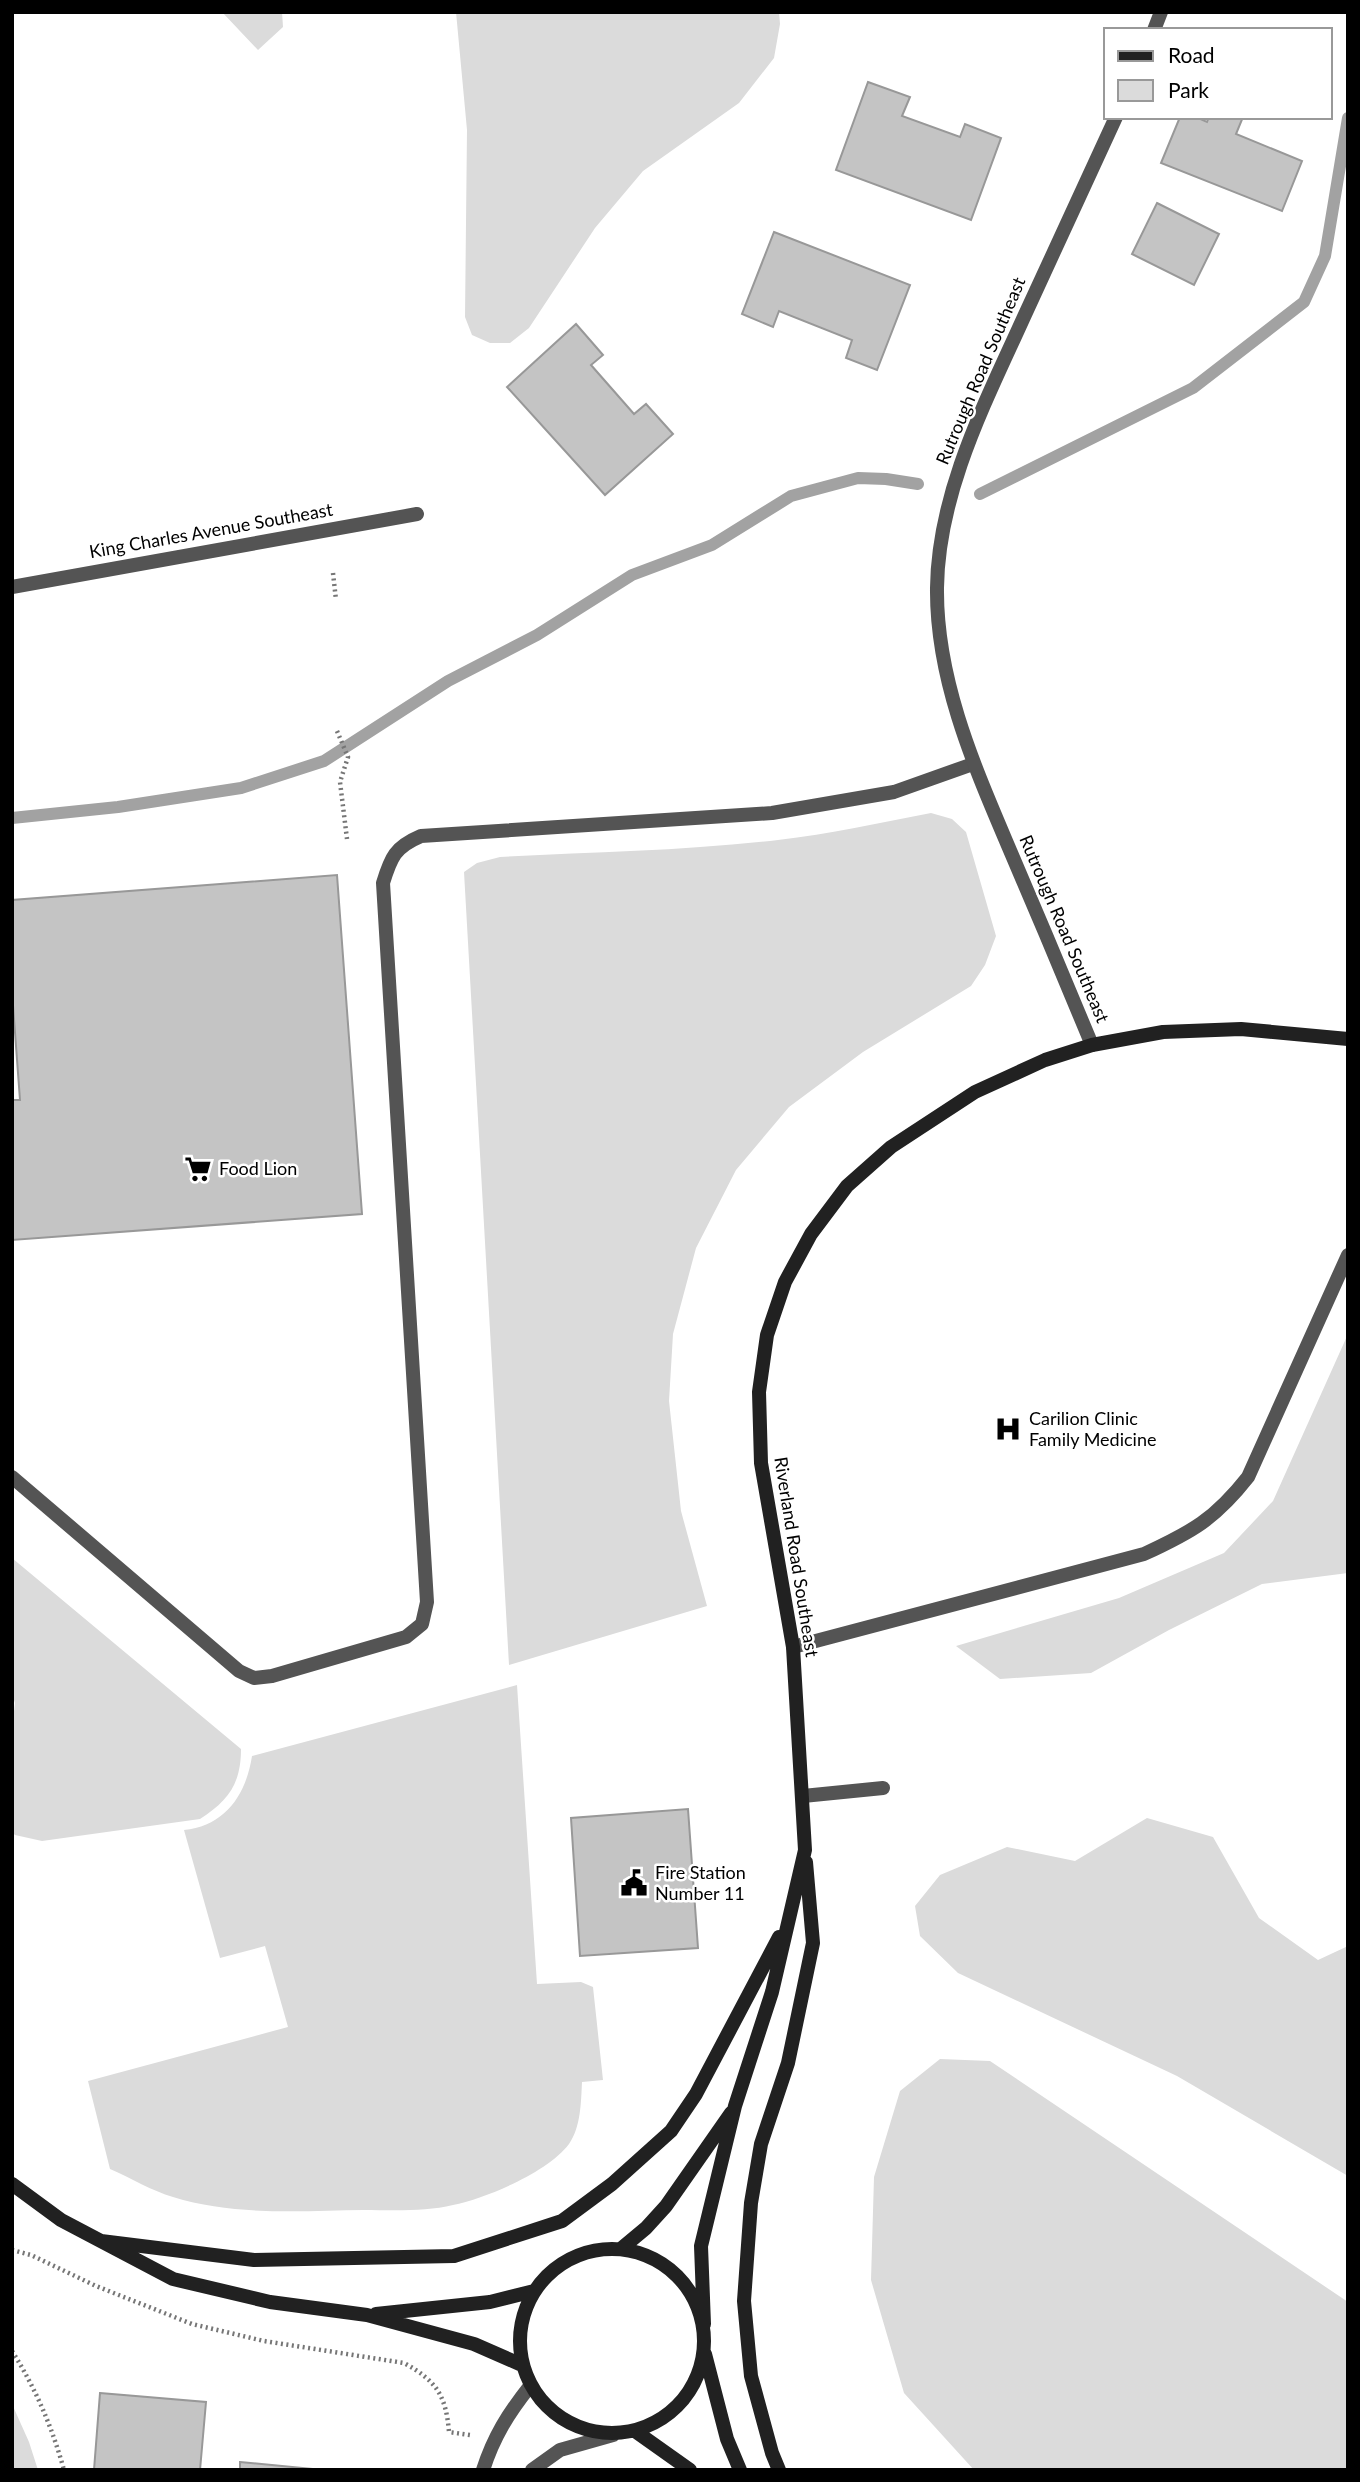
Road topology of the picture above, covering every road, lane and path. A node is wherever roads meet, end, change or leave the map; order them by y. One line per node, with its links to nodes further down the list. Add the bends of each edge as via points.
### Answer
1 (1115, 119): 7 (street, Rutrough Road Southeast, via 989,393 952,491 939,556 940,640)
2 (417, 514): 4 (street, King Charles Avenue Southeast)
3 (332, 573): 5 (path)
4 (12, 587)
5 (336, 600)
6 (337, 731): 8 (path, via 348,757 340,782)
7 (973, 764): 10 (street, Rutrough Road Southeast); 12 (street, via 894,792 772,813 421,836 404,844 390,862 383,883 427,1602 422,1624 406,1637 254,1678 239,1671)
8 (347, 839)
9 (1348, 1039): 10 (main road, Riverland Road Southeast, via 1241,1029 1163,1032)
10 (1093, 1045): 13 (main road, Riverland Road Southeast, via 1045,1060 975,1092 891,1147 847,1186 811,1234 785,1283 768,1335 759,1392 761,1463)
11 (1348, 1255): 13 (street, via 1248,1477 1226,1504 1188,1533 1144,1554)
12 (12, 1478)
13 (793, 1647): 15 (main road, Riverland Road Southeast)
14 (883, 1788): 15 (street)
15 (803, 1796): 16 (main road, Riverland Road Southeast)
16 (805, 1850): 17 (main road, Riverland Road Southeast); 38 (main road, via 813,1943 788,2063 761,2144 751,2203 744,2301 751,2376)
17 (790, 1917): 18 (main road, Riverland Road Southeast); 20 (main road, via 696,2094 671,2131 562,2221 454,2256 254,2260)
18 (736, 2106): 21 (main road, Riverland Road Southeast, via 666,2206); 25 (main road, Riverland Road Southeast, via 701,2246)
19 (12, 2184): 20 (main road, via 61,2220)
20 (102, 2241): 24 (main road, via 173,2279 270,2302)
21 (621, 2248): 23 (main road, via 580,2253 550,2271); 25 (main road, via 656,2259 687,2286)
22 (12, 2250): 32 (path, via 192,2324 264,2341 404,2363 436,2387 447,2409 449,2432 469,2434)
23 (534, 2291): 24 (main road, via 490,2302); 28 (main road, via 520,2330)
24 (368, 2315): 28 (main road, via 474,2344)
25 (704, 2324): 27 (main road)
26 (12, 2351): 33 (path, via 53,2431)
27 (704, 2352): 30 (main road, via 698,2377 682,2403 663,2420); 37 (main road)
28 (522, 2365): 29 (main road)
29 (530, 2386): 31 (main road, via 556,2416 578,2428); 32 (street, via 506,2416)
30 (635, 2431): 31 (main road); 36 (main road)
31 (613, 2434): 35 (street, via 560,2451)
32 (490, 2448): 34 (street)
33 (64, 2470)
34 (483, 2470)
35 (532, 2470)
36 (690, 2470)
37 (740, 2470)
38 (779, 2470)

